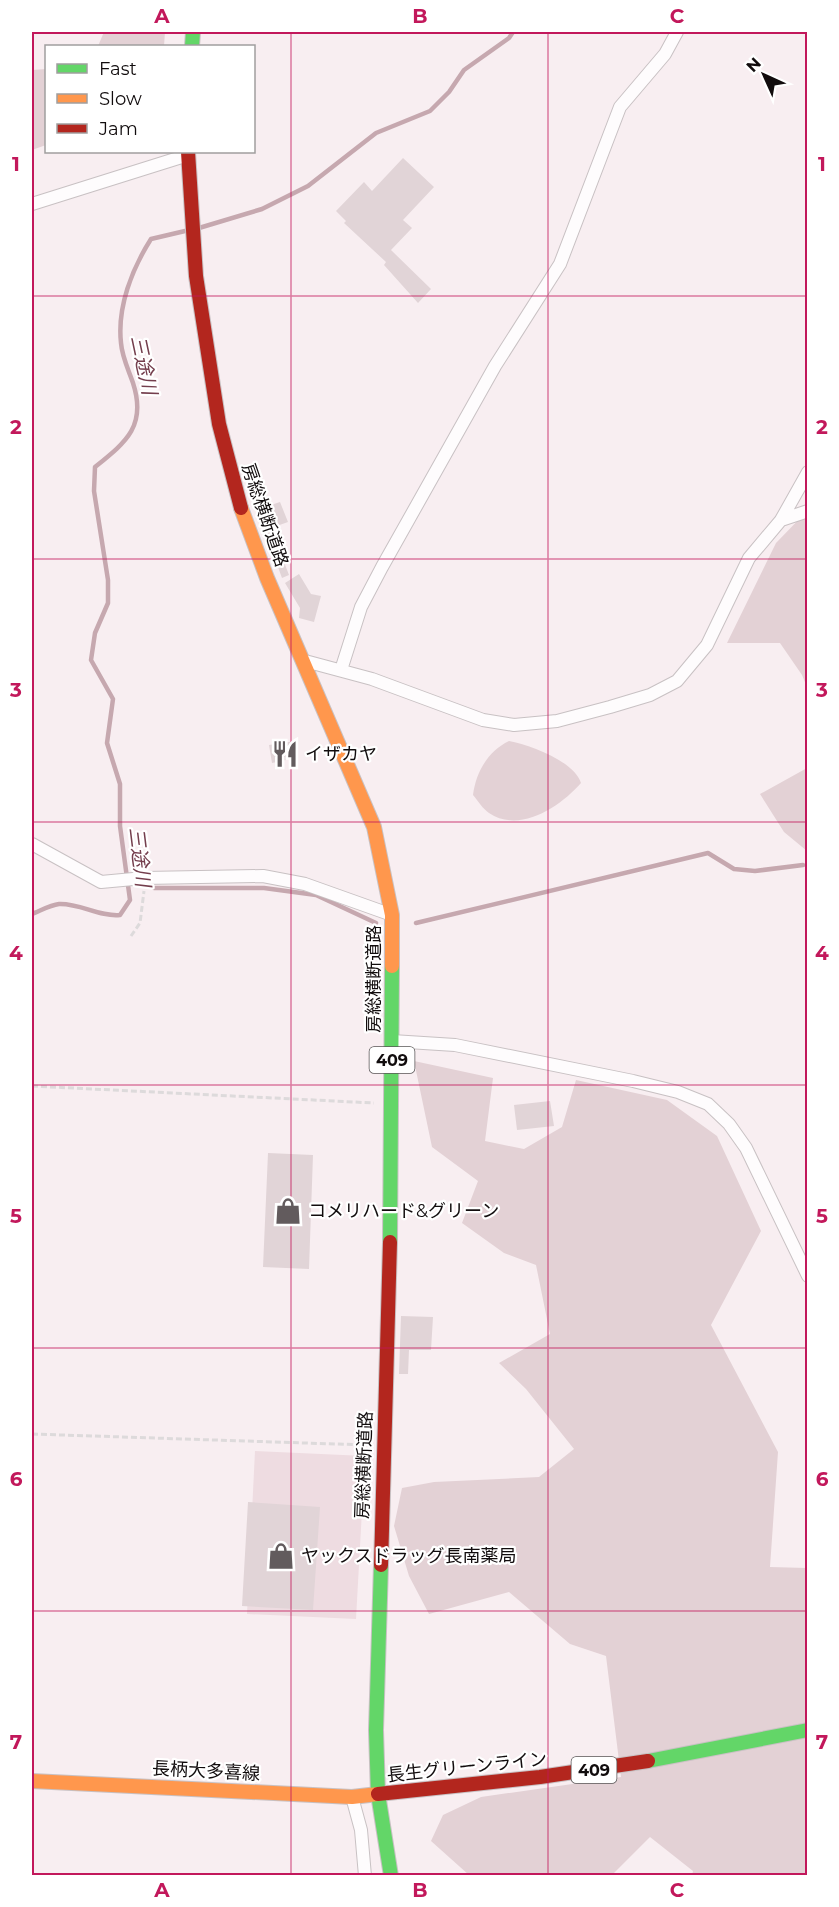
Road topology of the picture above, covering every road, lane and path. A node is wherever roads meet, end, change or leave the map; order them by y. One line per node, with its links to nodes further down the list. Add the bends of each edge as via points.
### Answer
1 (678, 32): 8 (street, via 665,54 620,107 560,264 495,366 382,567 361,607)
2 (188, 153): 3 (street); 7 (main road, 房総横断道路 / 409, via 196,276 219,424 237,496 267,578)
3 (32, 204)
4 (807, 472): 6 (street)
5 (807, 511): 6 (street)
6 (781, 520): 8 (street, via 749,558 707,645 677,681 650,695 557,722 514,725 483,720)
7 (305, 662): 8 (street); 11 (main road, 房総横断道路 / 409, via 374,826)
8 (341, 670)
9 (32, 843): 10 (street, via 101,882)
10 (146, 878): 11 (street, via 263,876 305,884); 12 (path, via 140,924)
11 (393, 915): 13 (main road, 房総横断道路 / 409)
12 (131, 936)
13 (392, 1041): 15 (main road, 房総横断道路 / 409); 16 (street, via 455,1045 633,1081 708,1104 746,1148)
14 (32, 1086): 15 (path)
15 (392, 1104): 18 (main road, 房総横断道路 / 409)
16 (807, 1276)
17 (32, 1434): 18 (path)
18 (383, 1446): 21 (main road, 房総横断道路 / 409)
19 (807, 1730): 21 (main road, 長生グリーンライン / 409, via 570,1774)
20 (32, 1780): 22 (main road, 長柄大多喜線)
21 (378, 1794): 22 (main road, 長柄大多喜線); 24 (main road, 房総横断道路 / 409)
22 (352, 1797): 23 (street, via 361,1830)
23 (365, 1875)
24 (392, 1875)

